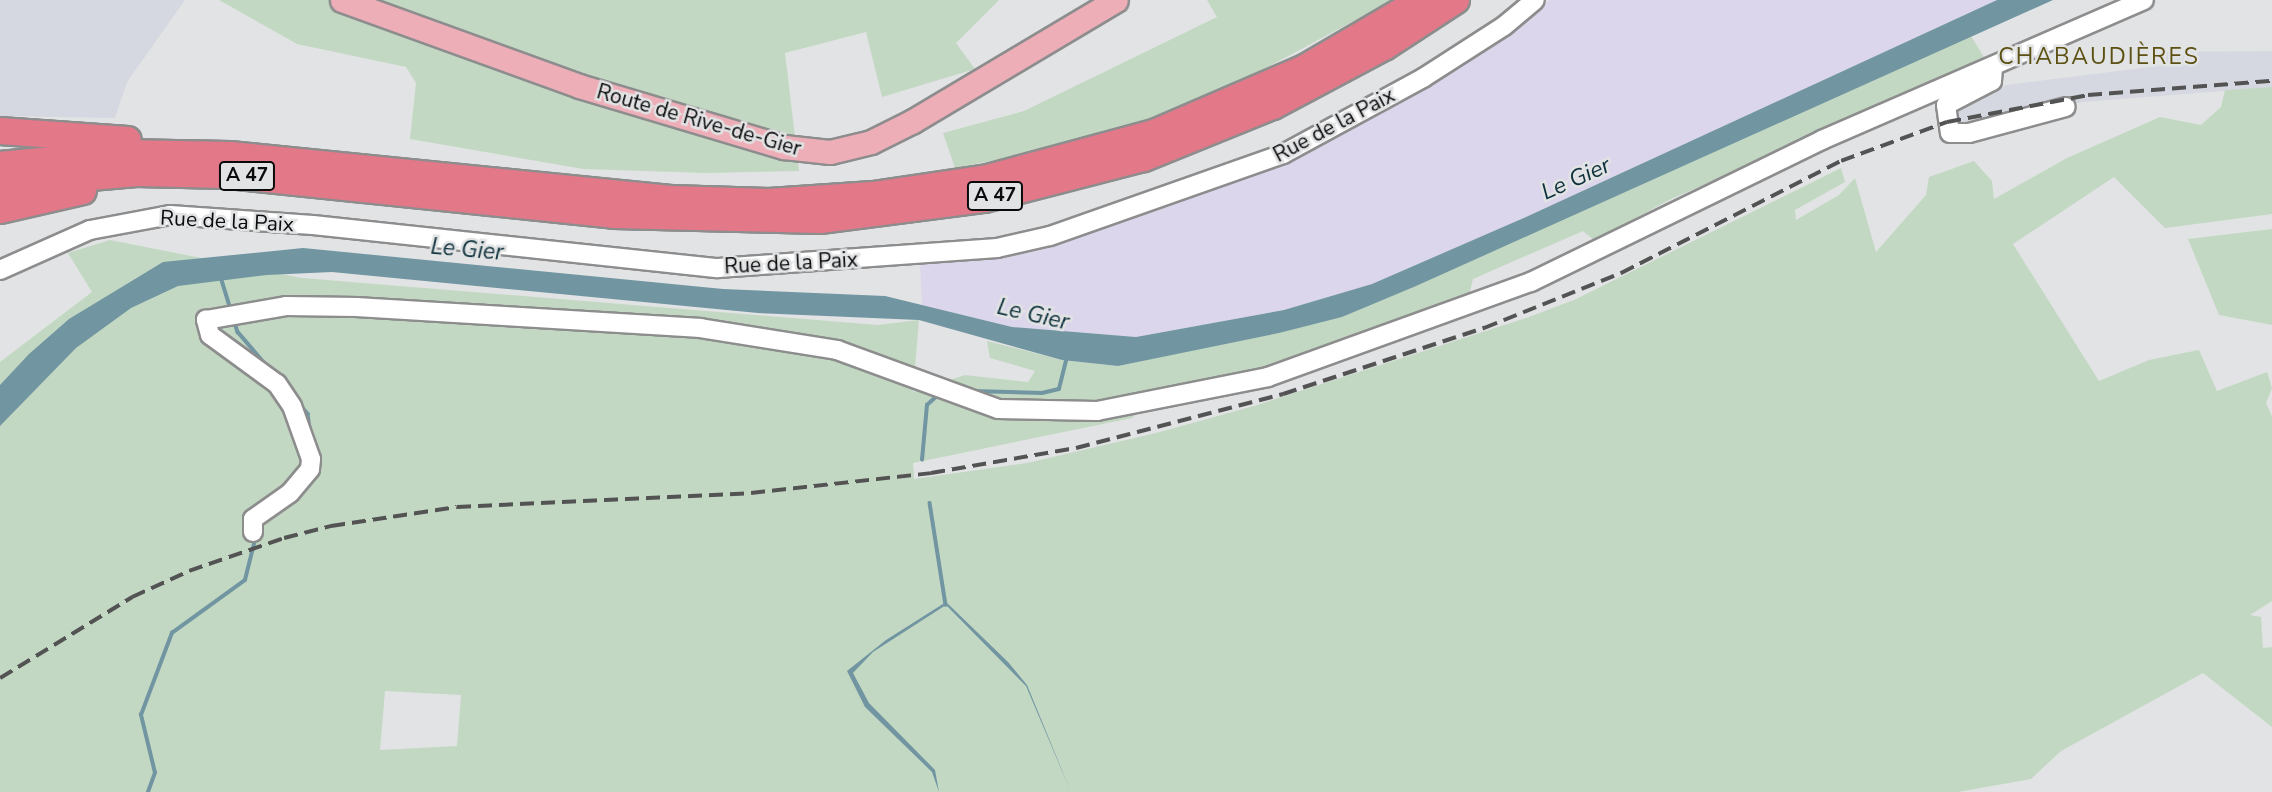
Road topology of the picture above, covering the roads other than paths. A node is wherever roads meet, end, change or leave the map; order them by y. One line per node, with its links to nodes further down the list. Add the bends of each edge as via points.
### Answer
1 (342, 0): 2 (main road, Route de Rive-de-Gier, via 579,86 784,147 830,152 871,142 913,121)
2 (1116, 0)
3 (1422, 0): 10 (highway, A 47, via 1304,68 1154,133 988,177 873,195 671,200)
4 (1456, 0): 12 (highway, A 47, via 1384,47 1273,106 1144,158 985,199 820,220 722,221 614,215 228,175)
5 (1535, 0): 15 (street, Rue de la Paix, via 1504,26 1423,78 1283,154 1050,236 997,248 718,268 313,225 170,215 90,230)
6 (2144, 0): 7 (street)
7 (1993, 67): 8 (street, via 1992,81 1946,105 1950,133 1969,133); 16 (street, via 1740,178 1531,282 1268,377 1097,411 998,409 837,350 700,328 357,307 286,306 206,320 210,335 277,384 292,406 311,459 310,469 290,493 253,519)
8 (2066, 107)
9 (0, 131): 10 (highway, via 178,143)
10 (230, 155): 11 (highway, A 47, via 123,153)
11 (0, 165)
12 (136, 173): 13 (highway, A 47); 14 (highway, via 114,185)
13 (0, 185)
14 (0, 210)
15 (0, 270)
16 (253, 532)

